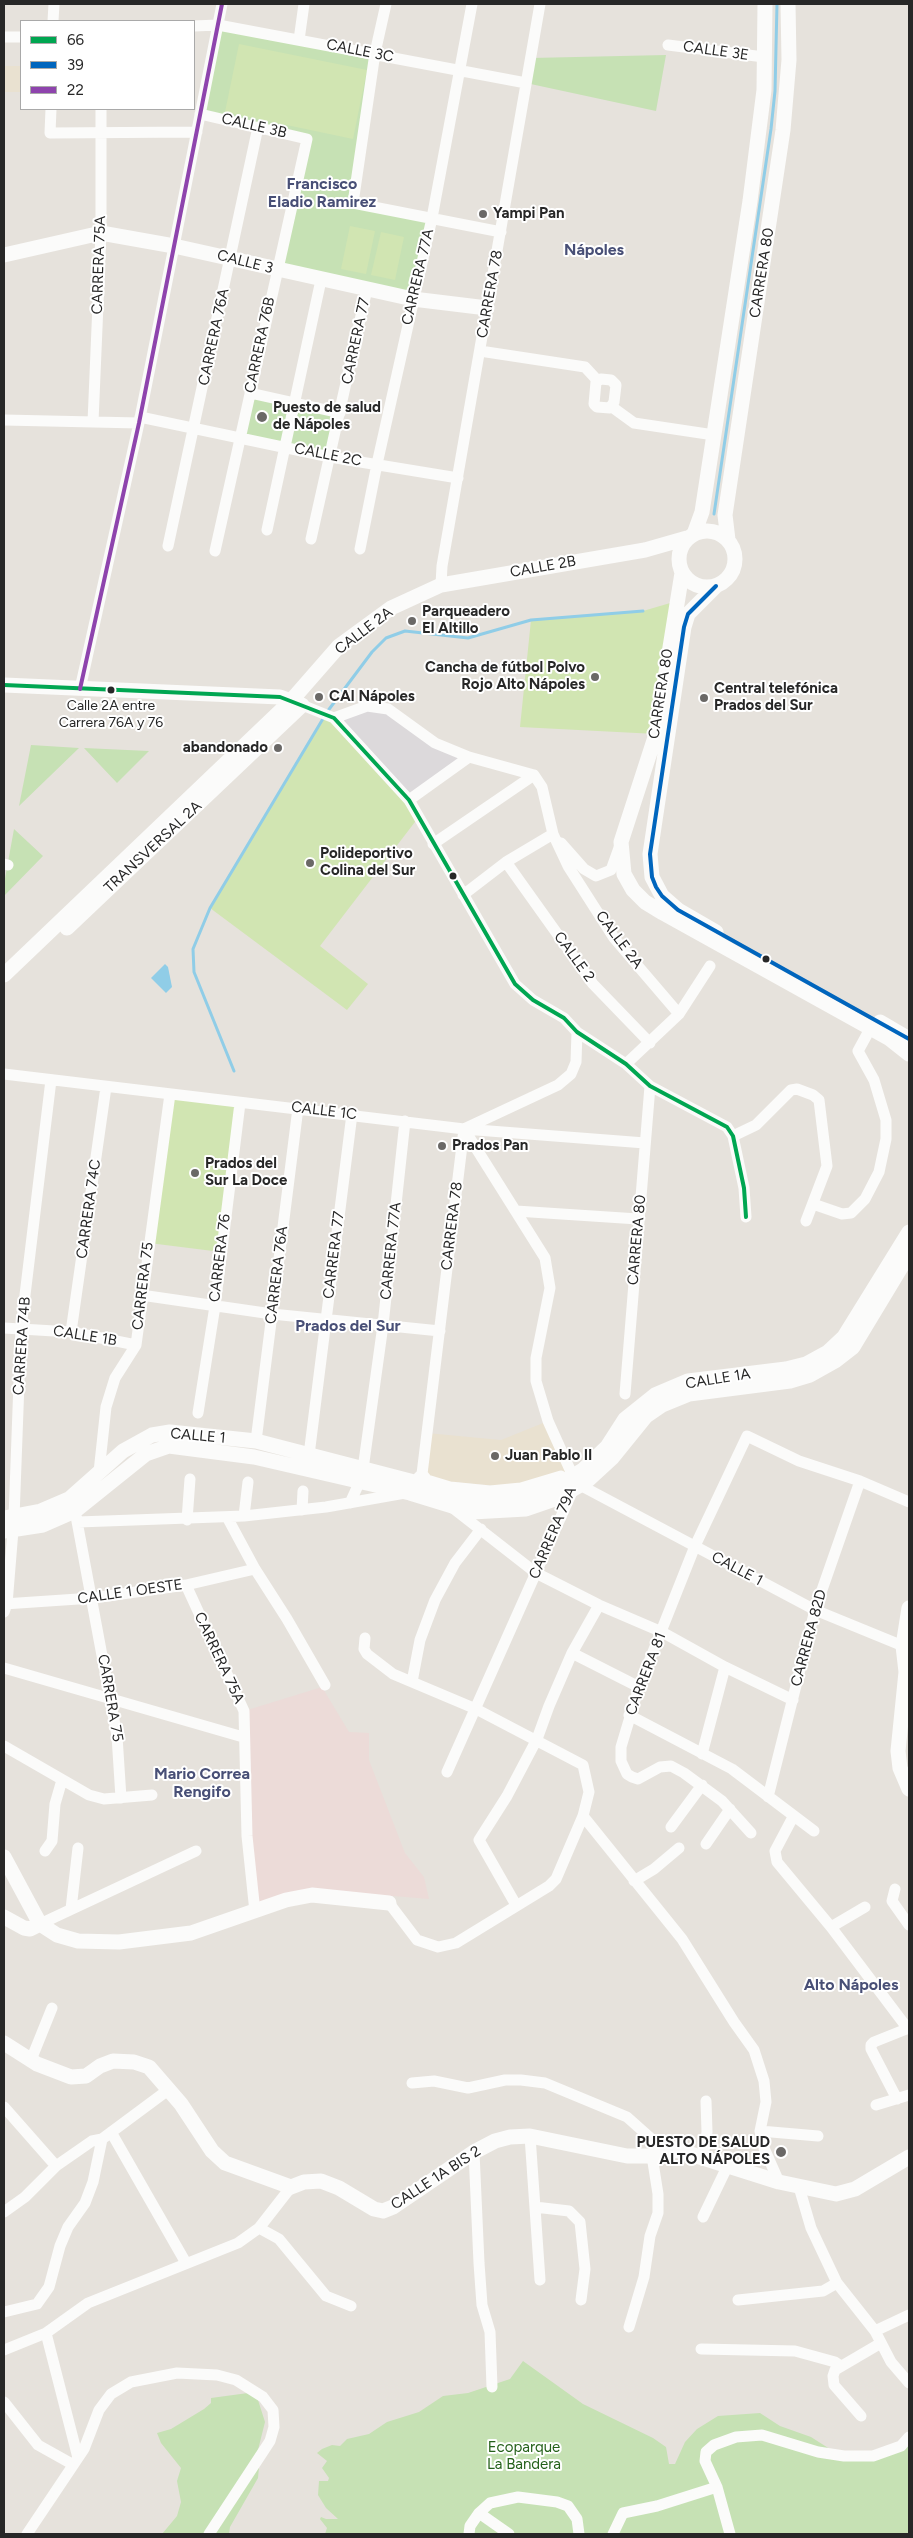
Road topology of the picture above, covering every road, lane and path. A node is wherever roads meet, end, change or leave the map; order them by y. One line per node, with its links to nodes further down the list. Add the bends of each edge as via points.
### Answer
1 (54, 4): 9 (street)
2 (222, 4): 10 (street)
3 (304, 4): 14 (street)
4 (386, 4): 16 (street)
5 (472, 4): 18 (street, CARRERA 77A)
6 (540, 4): 19 (street, CARRERA 78)
7 (765, 4): 17 (street, CARRERA 80)
8 (788, 4): 57 (street, CARRERA 80, via 789,60 783,130 725,515)
9 (53, 20)
10 (218, 25): 11 (street, CALLE 3C); 14 (street, CALLE 3C); 22 (street)
11 (195, 26)
12 (4, 37): 13 (street)
13 (20, 37)
14 (299, 40): 16 (street, CALLE 3C)
15 (668, 45): 17 (street, CALLE 3E)
16 (375, 53): 18 (street, CALLE 3C); 27 (street, via 353,203)
17 (764, 57): 48 (street, CARRERA 80, via 764,90 750,201)
18 (460, 70): 19 (street, CALLE 3C); 27 (street, CARRERA 77A)
19 (526, 83): 28 (street, CARRERA 78)
20 (50, 110): 25 (street, via 50,133)
21 (101, 110): 25 (street, CARRERA 75A)
22 (200, 114): 23 (street, CALLE 3B); 24 (street)
23 (258, 127): 26 (street, CALLE 3B); 32 (street, CARRERA 76A)
24 (197, 132): 25 (street); 30 (street)
25 (102, 133): 29 (street, CARRERA 75A)
26 (307, 139): 33 (street, CARRERA 76B)
27 (432, 218): 28 (street); 36 (street, CARRERA 77A)
28 (501, 232): 37 (street, CARRERA 78)
29 (101, 233): 30 (street, CALLE 3); 31 (street, CALLE 3); 46 (street, CARRERA 75A)
30 (174, 246): 32 (street, CALLE 3); 45 (street)
31 (4, 255)
32 (230, 259): 33 (street, CALLE 3); 47 (street, CARRERA 76A)
33 (277, 270): 34 (street, CALLE 3); 40 (street, CARRERA 76B)
34 (321, 280): 35 (street, CALLE 3); 41 (street)
35 (367, 289): 36 (street, CALLE 3); 43 (street, CARRERA 77)
36 (413, 299): 37 (street, CALLE 3); 52 (street, CARRERA 77A)
37 (487, 308): 38 (street, CARRERA 78)
38 (480, 350): 39 (street, via 585,367); 53 (street, CARRERA 78)
39 (597, 380): 42 (street, via 615,383); 42 (street, via 594,404)
40 (250, 393): 41 (street); 49 (street, CARRERA 76B)
41 (295, 402): 43 (street); 50 (street)
42 (612, 407): 48 (street, via 634,423)
43 (340, 412): 51 (street, CARRERA 77)
44 (4, 420): 46 (street, CALLE 2C)
45 (140, 420): 46 (street, CALLE 2C); 47 (street, CALLE 2C); 66 (street)
46 (93, 422)
47 (195, 427): 49 (street, CALLE 2C); 58 (street, CARRERA 76A)
48 (714, 435): 55 (street, CARRERA 80, via 702,512)
49 (240, 437): 50 (street, CALLE 2C); 61 (street, CARRERA 76B)
50 (285, 447): 51 (street, CALLE 2C); 54 (street)
51 (330, 457): 52 (street, CALLE 2C); 56 (street, CARRERA 77)
52 (377, 464): 53 (street, CALLE 2C); 59 (street, CARRERA 77A)
53 (458, 478): 63 (street, CARRERA 78)
54 (268, 530)
55 (691, 536): 57 (street, via 708,531); 60 (street, CALLE 2B); 62 (street, CARRERA 80, via 680,551)
56 (311, 539)
57 (728, 540): 64 (street, CARRERA 80, via 735,563 728,577)
58 (168, 546)
59 (360, 549)
60 (645, 550): 62 (street, CALLE 2B, via 666,554); 63 (street, CALLE 2B)
61 (215, 552)
62 (680, 569): 64 (street, via 693,584 708,588); 73 (street, CARRERA 80, via 656,734)
63 (441, 586): 67 (street, CALLE 2A, via 391,608 339,646)
64 (716, 586): 83 (street, CARRERA 80, via 688,614 684,627 650,854 656,887 678,910)
65 (4, 685): 66 (street)
66 (80, 689): 67 (street, via 280,697)
67 (296, 704): 68 (street); 78 (street, TRANSVERSAL 2A); 79 (street, TRANSVERSAL 2A)
68 (334, 718): 69 (street, via 367,706 388,709 434,743); 71 (street)
69 (469, 757): 70 (street); 71 (street)
70 (534, 775): 72 (street, CALLE 2A, via 542,787); 74 (street)
71 (409, 800): 74 (street)
72 (553, 834): 73 (street, CALLE 2A, via 584,869 596,876 611,870); 75 (street); 80 (street, CALLE 2A, via 568,866 614,938)
73 (621, 842): 81 (street, via 624,874 645,902)
74 (433, 844): 76 (street)
75 (506, 862): 76 (street); 84 (street, CALLE 2, via 593,984)
76 (463, 895): 82 (street, via 514,984 533,1000 564,1018)
77 (710, 966): 80 (street)
78 (4, 975)
79 (4, 988)
80 (679, 1014): 84 (street)
81 (870, 1029): 85 (street); 99 (street, via 858,1051 874,1080 886,1120 886,1139 879,1172 866,1199 851,1212 842,1214)
82 (577, 1032): 86 (street); 96 (street, via 576,1062 571,1074 558,1085)
83 (909, 1040)
84 (650, 1043): 86 (street)
85 (909, 1054)
86 (626, 1064): 89 (street)
87 (4, 1074): 88 (street, CALLE 1C)
88 (51, 1080): 90 (street, CALLE 1C); 112 (street, CARRERA 74B)
89 (650, 1086): 97 (street, via 727,1126); 98 (street, CARRERA 80)
90 (106, 1087): 91 (street, CALLE 1C); 114 (street, CARRERA 74C)
91 (170, 1094): 92 (street, CALLE 1C); 106 (street, CARRERA 75)
92 (240, 1103): 93 (street, CALLE 1C); 107 (street, CARRERA 76)
93 (298, 1108): 94 (street, CALLE 1C); 108 (street, CARRERA 76A)
94 (352, 1114): 95 (street, CALLE 1C); 109 (street, CARRERA 77)
95 (405, 1121): 96 (street, CALLE 1C); 110 (street, CARRERA 77A)
96 (464, 1129): 98 (street, CALLE 1C); 100 (street, CARRERA 79A); 113 (street, CARRERA 78)
97 (733, 1136): 99 (street, via 756,1125 791,1090 813,1095 821,1106 827,1166); 101 (street, via 744,1188)
98 (645, 1143): 102 (street, CARRERA 80)
99 (813, 1204): 103 (street)
100 (516, 1211): 102 (street); 123 (street, CARRERA 79A, via 546,1258 550,1288 536,1358 536,1381 548,1421)
101 (746, 1217)
102 (638, 1219): 116 (street, CARRERA 80)
103 (806, 1220)
104 (909, 1232): 118 (street, CALLE 1A, via 844,1336 828,1352 806,1364 786,1369 688,1381 655,1395)
105 (909, 1254): 118 (street, CALLE 1A, via 853,1347 835,1361 810,1375 790,1381 690,1394)
106 (141, 1295): 107 (street); 115 (street, CARRERA 75)
107 (214, 1306): 108 (street); 117 (street, CARRERA 76)
108 (272, 1314): 109 (street); 119 (street, CARRERA 76A)
109 (326, 1320): 110 (street); 120 (street, CARRERA 77)
110 (383, 1325): 113 (street); 122 (street, CARRERA 77A)
111 (4, 1328): 112 (street, CALLE 1B)
112 (21, 1328): 114 (street, CALLE 1B); 138 (street, CARRERA 74B)
113 (440, 1331): 127 (street, CARRERA 78)
114 (71, 1332): 115 (street, CALLE 1B)
115 (136, 1345): 121 (street, CARRERA 75, via 115,1378 106,1407)
116 (625, 1394)
117 (198, 1413)
118 (629, 1424): 132 (street, CALLE 1A, via 583,1470 555,1487)
119 (256, 1441): 120 (street, CALLE 1); 121 (street, CALLE 1, via 182,1432 152,1435 124,1451)
120 (308, 1455): 122 (street, CALLE 1)
121 (99, 1472): 138 (street, CALLE 1, via 69,1499)
122 (361, 1475): 127 (street, CALLE 1); 130 (street, CARRERA 77A); 134 (street, CALLE 1, via 169,1446 156,1448 133,1463)
123 (574, 1477): 127 (street, CALLE 1, via 490,1491 450,1487 427,1480); 140 (street, CALLE 1); 142 (street, CARRERA 79A)
124 (190, 1479): 137 (street)
125 (860, 1481): 129 (street); 140 (street, CARRERA 81, via 798,1461 747,1436); 148 (street, CARRERA 82D)
126 (248, 1482): 135 (street)
127 (415, 1483): 130 (street, CALLE 1); 131 (street, CALLE 1); 132 (street, CALLE 1A)
128 (303, 1491): 133 (street)
129 (909, 1502)
130 (350, 1503): 133 (street, CALLE 1)
131 (450, 1506): 132 (street, CALLE 1A, via 472,1512); 139 (street, CALLE 1)
132 (491, 1506)
133 (302, 1510): 135 (street, CALLE 1)
134 (76, 1516): 137 (street, CALLE 1); 138 (street, CALLE 1, via 43,1525); 144 (street, CARRERA 75)
135 (244, 1516): 136 (street, CALLE 1)
136 (227, 1517): 137 (street, CALLE 1); 141 (street)
137 (187, 1520)
138 (9, 1524): 146 (street, CARRERA 74B)
139 (481, 1529): 142 (street, CALLE 1); 155 (street, via 455,1563 435,1600 420,1640)
140 (695, 1546): 148 (street, CALLE 1); 149 (street, CARRERA 81)
141 (255, 1569): 143 (street, CALLE 1 OESTE); 156 (street)
142 (536, 1573): 145 (street, CALLE 1); 160 (street, CARRERA 79A)
143 (186, 1584): 144 (street, CALLE 1 OESTE); 162 (street, CARRERA 75A, via 244,1710)
144 (93, 1598): 146 (street, CALLE 1 OESTE); 158 (street, CARRERA 75)
145 (599, 1605): 149 (street, CALLE 1); 152 (street)
146 (5, 1606)
147 (909, 1608): 151 (street)
148 (815, 1610): 151 (street, CALLE 1); 159 (street, CARRERA 82D)
149 (662, 1632): 153 (street, CALLE 1); 157 (street, CARRERA 81)
150 (366, 1638): 155 (street, via 364,1649 367,1654 393,1674)
151 (903, 1646): 169 (street, via 906,1672 898,1751 900,1768)
152 (572, 1653): 157 (street); 163 (street)
153 (725, 1667): 159 (street, CALLE 1); 165 (street)
154 (4, 1668): 158 (street)
155 (412, 1682): 160 (street)
156 (325, 1685)
157 (639, 1687): 161 (street, CARRERA 81)
158 (109, 1698): 162 (street); 172 (street, CARRERA 75, via 117,1736)
159 (793, 1700): 171 (street, CARRERA 82D)
160 (476, 1709): 163 (street); 166 (street, CARRERA 79A)
161 (629, 1715): 165 (street); 168 (street, CARRERA 81, via 621,1747 621,1761 627,1774 638,1778 660,1766 671,1766)
162 (243, 1737): 191 (street, CARRERA 75A, via 247,1836)
163 (537, 1739): 174 (street, via 583,1765 589,1792); 188 (street, via 479,1840)
164 (4, 1746): 167 (street)
165 (702, 1754): 171 (street, via 732,1769)
166 (448, 1772)
167 (62, 1780): 172 (street, via 89,1795 104,1799); 182 (street, via 55,1804 52,1840)
168 (702, 1785): 173 (street, CARRERA 81); 176 (street)
169 (909, 1790)
170 (152, 1795): 172 (street)
171 (768, 1797): 175 (street)
172 (121, 1798)
173 (730, 1809): 178 (street, CARRERA 81); 179 (street)
174 (583, 1816): 185 (street); 188 (street, via 556,1879)
175 (793, 1817): 177 (street); 195 (street, via 775,1856 777,1862)
176 (671, 1827)
177 (814, 1830)
178 (751, 1833)
179 (706, 1844)
180 (78, 1848): 190 (street)
181 (679, 1848): 185 (street)
182 (45, 1851)
183 (196, 1851): 190 (street)
184 (4, 1857): 193 (street)
185 (634, 1882): 207 (street, via 682,1939 754,2050 764,2081 766,2102)
186 (895, 1889): 194 (street, via 892,1901)
187 (389, 1904): 188 (street, via 417,1940 438,1947 456,1943); 191 (street, via 312,1895 286,1900)
188 (516, 1905)
189 (865, 1907): 195 (street)
190 (71, 1909): 193 (street)
191 (255, 1912): 193 (street, via 191,1933 119,1942 78,1940 57,1935)
192 (4, 1917): 193 (street, via 24,1928)
193 (40, 1924)
194 (909, 1926)
195 (831, 1927): 197 (street)
196 (52, 2008): 199 (street)
197 (908, 2029): 203 (street, via 874,2042 871,2049)
198 (4, 2042): 199 (street)
199 (31, 2060): 201 (street, via 71,2077 86,2076 113,2061 134,2062 149,2068)
200 (412, 2083): 212 (street, via 434,2081 468,2088 505,2080 545,2084 627,2117)
201 (168, 2090): 208 (street); 218 (street, via 212,2151 225,2163)
202 (909, 2095): 203 (street)
203 (897, 2099): 205 (street)
204 (706, 2101): 214 (street, via 707,2132)
205 (876, 2105)
206 (4, 2107): 216 (street)
207 (760, 2131): 210 (street); 217 (street)
208 (107, 2136): 216 (street, via 92,2141); 224 (street); 230 (street, via 85,2203 68,2227 60,2246 49,2288 37,2304)
209 (530, 2136): 211 (street, CALLE 1A BIS 2, via 495,2141); 212 (street, CALLE 1A BIS 2, via 613,2154); 220 (street)
210 (818, 2136)
211 (474, 2152): 218 (street, CALLE 1A BIS 2, via 383,2211 321,2181); 240 (street, via 482,2305 490,2332)
212 (658, 2153): 214 (street, CALLE 1A BIS 2, via 681,2151); 232 (street, via 658,2213)
213 (909, 2157): 219 (street, CALLE 1A BIS 2, via 855,2189 836,2194)
214 (703, 2158): 215 (street, CALLE 1A BIS 2)
215 (728, 2165): 217 (street, CALLE 1A BIS 2); 222 (street)
216 (56, 2166): 221 (street, via 25,2197)
217 (779, 2182): 219 (street, CALLE 1A BIS 2)
218 (291, 2187): 223 (street)
219 (799, 2187): 226 (street, via 812,2228)
220 (535, 2207): 225 (street); 227 (street, via 569,2211 580,2222 585,2269)
221 (4, 2212)
222 (703, 2217)
223 (259, 2228): 224 (street, via 238,2243); 229 (street, via 279,2239 326,2296)
224 (186, 2263): 234 (street, via 88,2303)
225 (540, 2280)
226 (837, 2283): 228 (street, via 824,2291); 233 (street)
227 (581, 2300)
228 (738, 2300)
229 (351, 2306)
230 (4, 2312)
231 (909, 2315): 233 (street)
232 (629, 2327)
233 (875, 2331): 235 (street)
234 (46, 2333): 236 (street); 244 (street)
235 (881, 2343): 238 (street); 239 (street, via 891,2362)
236 (4, 2350)
237 (701, 2350): 238 (street, via 795,2351)
238 (841, 2366): 242 (street, via 835,2370 834,2385)
239 (909, 2383)
240 (492, 2388)
241 (4, 2402): 244 (street, via 38,2445)
242 (861, 2416)
243 (909, 2437): 245 (street, via 901,2446 873,2456 818,2452 762,2435 736,2437 714,2445 706,2452 705,2461)
244 (75, 2461): 247 (street); 248 (street, via 99,2410 111,2394 131,2382 178,2373 236,2380 251,2387 273,2410 274,2427 270,2441)
245 (717, 2486): 252 (street, via 657,2506 623,2513); 253 (street)
246 (479, 2513): 249 (street, via 470,2526); 250 (street); 251 (street, via 490,2503 518,2497 557,2502 568,2506 577,2519)
247 (27, 2534)
248 (210, 2534)
249 (469, 2534)
250 (509, 2534)
251 (579, 2534)
252 (613, 2534)
253 (730, 2534)

